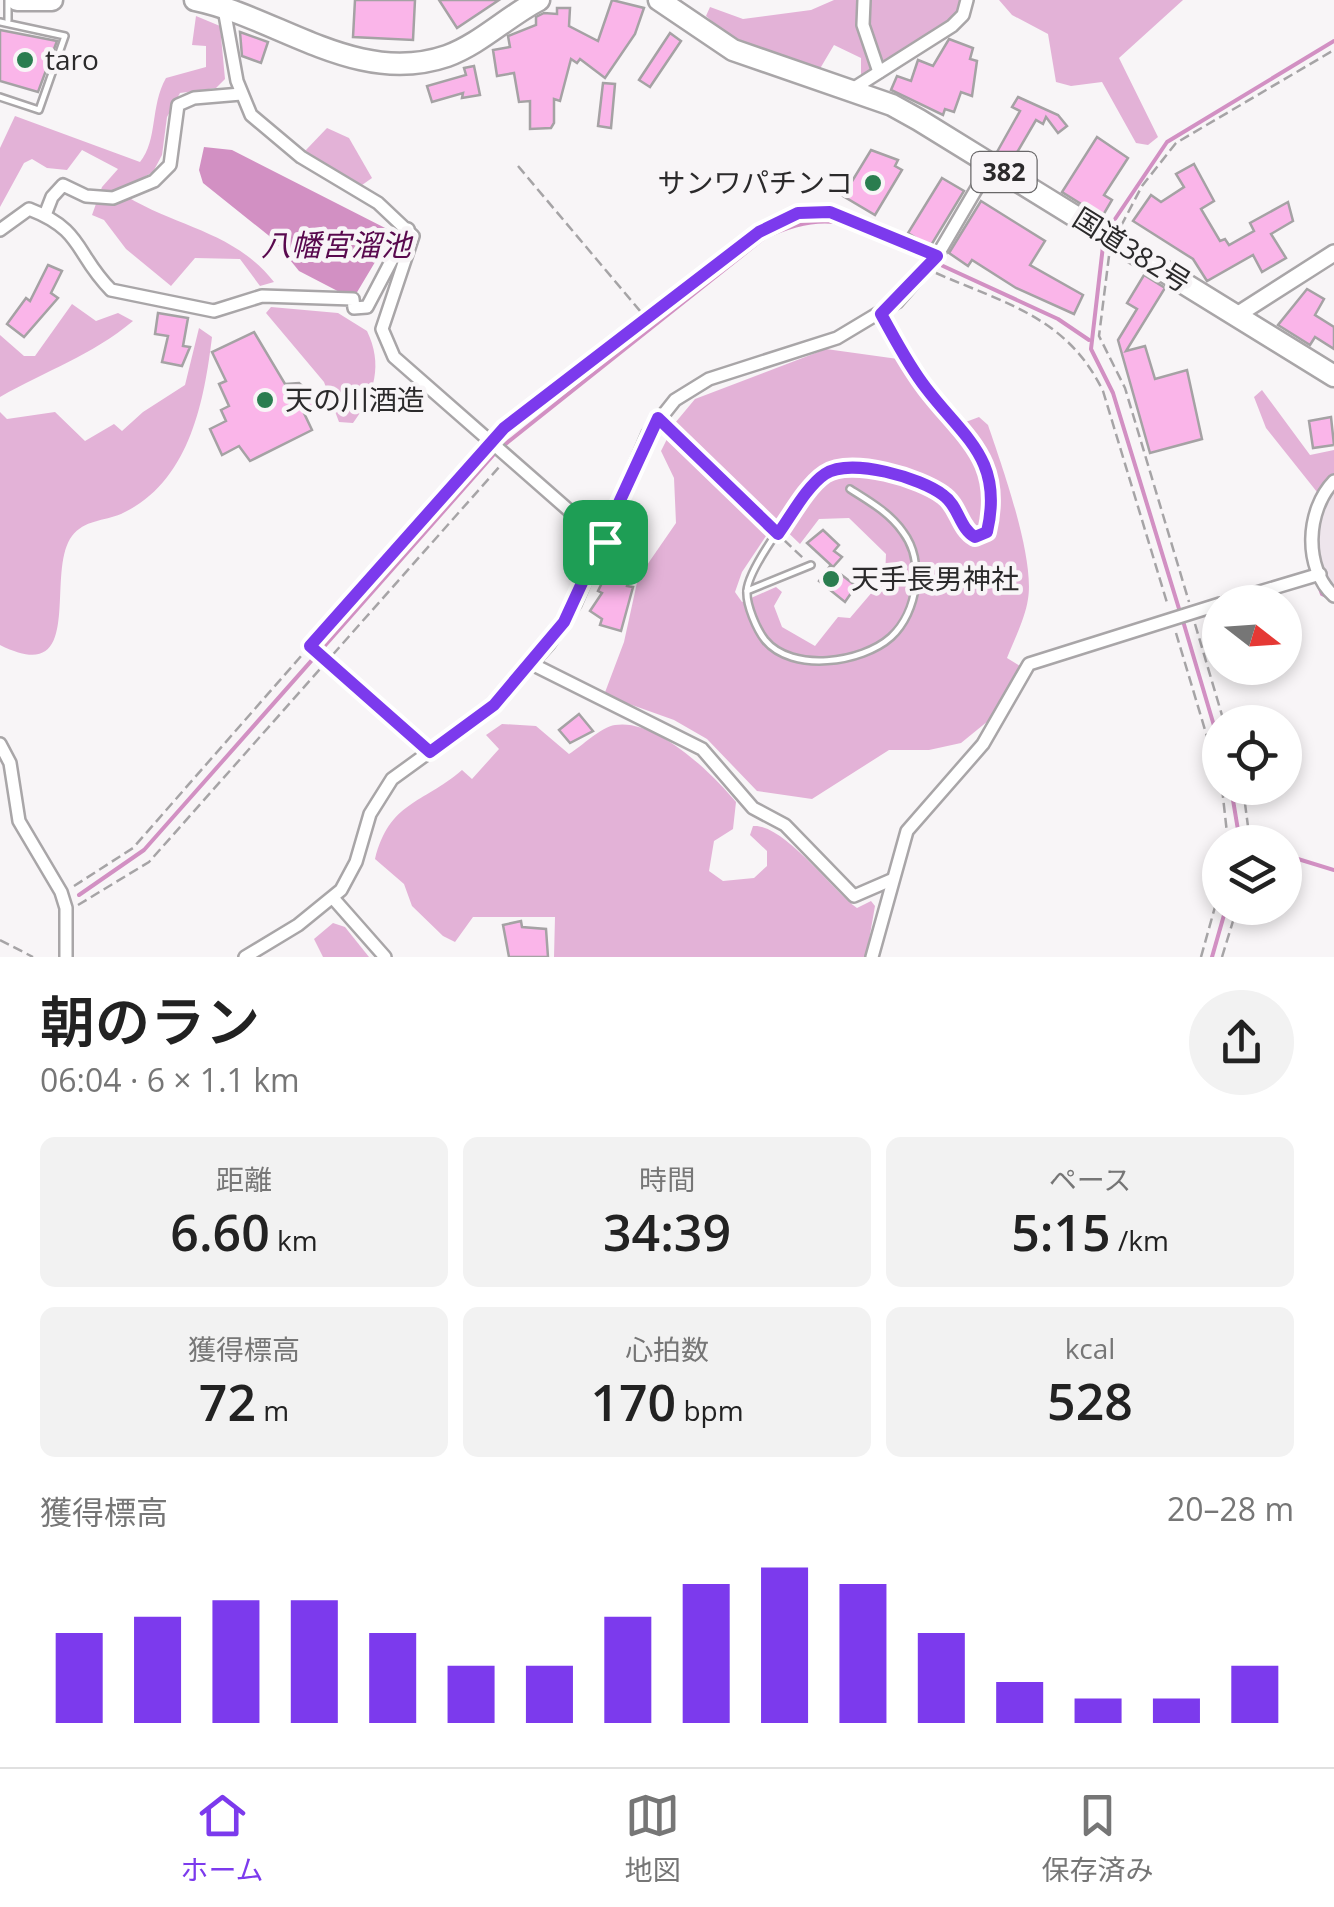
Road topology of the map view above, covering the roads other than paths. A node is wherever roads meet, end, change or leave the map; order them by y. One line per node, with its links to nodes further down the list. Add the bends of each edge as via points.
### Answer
1 (8, 0): 10 (lane)
2 (17, 0): 3 (highway)
3 (50, 0)
4 (194, 0): 9 (highway)
5 (540, 0): 9 (highway, via 448,55 396,64 340,54)
6 (659, 0): 13 (highway, 国道382号 / 382, via 734,50)
7 (864, 0): 12 (street)
8 (967, 0): 12 (street, via 952,26)
9 (224, 9): 14 (street)
10 (8, 20): 11 (lane); 15 (lane, via 65,36 39,110)
11 (0, 22)
12 (878, 72): 13 (street)
13 (851, 90): 16 (highway, 国道382号 / 382, via 892,105)
14 (242, 94): 17 (street, via 178,104 170,166 154,181 114,198 86,196 64,185); 19 (street, via 251,114 278,140 360,190)
15 (0, 97)
16 (990, 164): 21 (street, via 928,269); 22 (highway, 国道382号 / 382)
17 (45, 215): 18 (street, via 29,209); 19 (street, via 66,226 111,290 214,311 262,296 353,299 354,308 366,308)
18 (0, 230)
19 (408, 230): 26 (street, via 413,236 382,329 386,347)
20 (1334, 253): 22 (street)
21 (881, 314): 26 (street, via 836,338 696,385 658,418); 30 (lane, via 913,370 980,452 990,497 987,532 967,533 944,495 876,469 850,468 822,475 753,570)
22 (1236, 314): 23 (highway, 国道382号 / 382)
23 (1334, 376)
24 (1334, 481): 28 (street, via 1310,535)
25 (850, 489): 30 (lane, via 883,511 913,548 917,579 911,603 890,638 829,660 789,658 762,636)
26 (605, 542): 33 (street, via 576,604)
27 (808, 562): 30 (lane)
28 (1320, 574): 29 (street); 31 (street)
29 (1283, 585)
30 (747, 591)
31 (1334, 596)
32 (1202, 610): 35 (street, via 1029,664 983,744 910,824)
33 (532, 664): 35 (street, via 702,749 753,808 785,825 854,896); 36 (street, via 494,705 392,778 370,814 350,875)
34 (0, 744): 37 (street, via 20,821 66,908)
35 (890, 880): 40 (street)
36 (333, 898): 38 (street); 39 (street)
37 (66, 957)
38 (245, 957)
39 (385, 957)
40 (872, 957)

